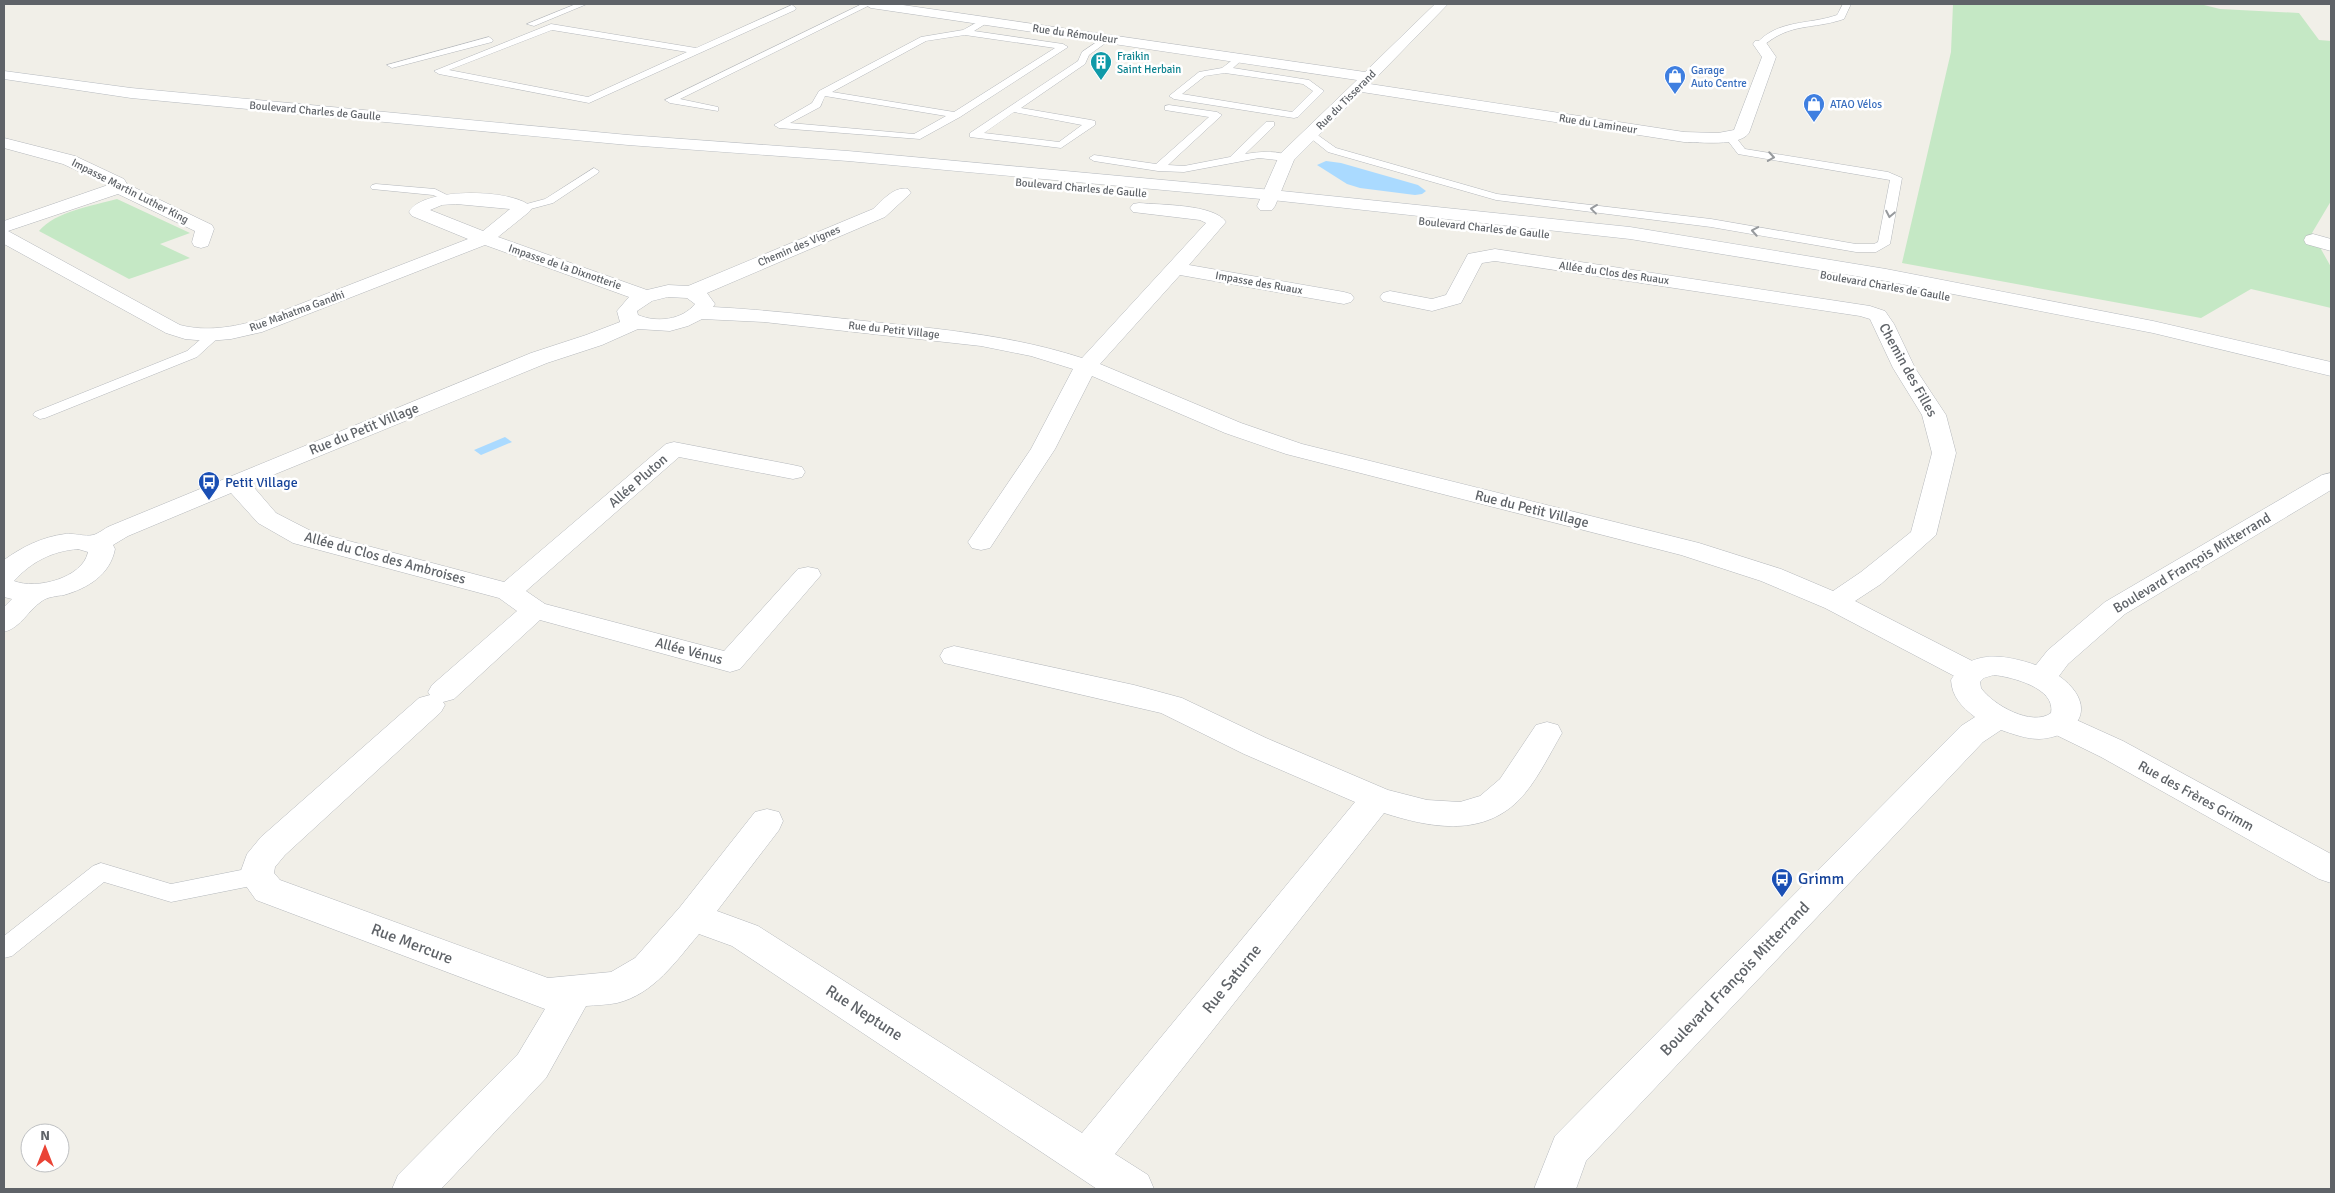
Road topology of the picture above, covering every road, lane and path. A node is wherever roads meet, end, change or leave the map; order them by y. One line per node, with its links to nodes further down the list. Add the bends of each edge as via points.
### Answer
1 (583, 4): 9 (lane)
2 (869, 4): 8 (street, Rue du Rémouleur); 22 (lane, via 670,100)
3 (1442, 4): 19 (street, Rue du Tisserand)
4 (1847, 4): 13 (lane, via 1841,17 1784,28)
5 (775, 5): 6 (lane)
6 (797, 6): 14 (lane)
7 (995, 8): 8 (street)
8 (980, 20): 10 (lane); 12 (street, Rue du Rémouleur)
9 (522, 28)
10 (965, 32): 20 (lane, via 924,39); 24 (lane, via 1063,47)
11 (495, 38): 16 (lane)
12 (1107, 39): 15 (street, Rue du Rémouleur); 23 (lane, via 1085,54 1082,62)
13 (1760, 44): 27 (street, via 1769,56 1742,133)
14 (696, 51): 14 (lane, via 589,100 439,71 551,27)
15 (1239, 58): 17 (lane); 19 (street, Rue du Rémouleur)
16 (392, 66)
17 (1225, 70): 17 (lane, via 1306,82 1319,91 1294,115 1174,96 1202,74)
18 (4, 75): 38 (street, Boulevard Charles de Gaulle, via 131,93 628,140 822,164)
19 (1364, 82): 26 (street, Rue du Tisserand); 27 (street, Rue du Lamineur, via 1684,137)
20 (822, 93): 24 (lane); 24 (lane, via 816,105 779,125 916,137)
21 (1169, 108): 32 (lane, via 1217,115)
22 (714, 109)
23 (1012, 109): 23 (lane, via 974,135 1061,145 1091,123)
24 (956, 115)
25 (1270, 124): 31 (lane)
26 (1312, 134): 27 (lane, one-way to 26, via 1742,152 1888,174 1896,178 1884,244 1876,248 1856,248 1711,223 1496,197 1332,150); 30 (street, Rue du Tisserand)
27 (1730, 137)
28 (6, 145): 34 (street, Impasse Martin Luther King, via 70,160 118,183)
29 (1094, 158): 32 (lane)
30 (1286, 158): 31 (lane, via 1258,155); 38 (street, Rue du Tisserand)
31 (1234, 159): 32 (lane, via 1184,169)
32 (1158, 168)
33 (594, 170): 39 (lane, Impasse de la Dixnotterie, via 549,202)
34 (118, 187): 41 (street, via 101,196); 44 (street, Impasse Martin Luther King, via 205,228)
35 (376, 187): 37 (lane, Impasse de la Dixnotterie, via 435,192)
36 (902, 194): 49 (street, Chemin des Vignes, via 879,213)
37 (447, 198): 39 (street, Impasse de la Dixnotterie, via 512,204); 43 (street, Impasse de la Dixnotterie, via 428,204 418,212)
38 (1269, 201): 54 (street, Boulevard Charles de Gaulle, via 1630,233 1743,250 2134,324); 55 (street, Boulevard Charles de Gaulle, via 1649,248 1824,274 2118,330)
39 (523, 208): 43 (street, Impasse de la Dixnotterie)
40 (1138, 208): 45 (street, via 1205,216 1217,222)
41 (4, 227)
42 (4, 236): 52 (street, Rue Mahatma Gandhi, via 173,328 188,334)
43 (485, 239): 46 (street, Impasse de la Dixnotterie); 52 (street, Rue Mahatma Gandhi, via 266,324)
44 (201, 242)
45 (1174, 268): 48 (street, Impasse des Ruaux); 53 (street)
46 (646, 296): 49 (street, Rue du Petit Village, via 668,291); 51 (street, via 631,304 627,311)
47 (1390, 296): 50 (street, Allée du Clos des Ruaux, via 1432,304 1454,299 1474,258 1495,256)
48 (1344, 298)
49 (694, 303): 51 (street, Chemin des Vignes, via 678,322 663,325); 53 (street, Rue du Petit Village, via 764,316 981,340 1035,350)
50 (1863, 310): 66 (street, Chemin des Filles, via 1878,315 1884,324 1904,368 1934,415 1944,453 1922,535 1871,578)
51 (635, 322): 59 (street, Rue du Petit Village)
52 (213, 336): 56 (lane, via 192,354)
53 (1086, 366): 60 (street, via 1043,449); 66 (street, Rue du Petit Village, via 1224,424 1294,449 1690,549 1771,574)
54 (2331, 369)
55 (2331, 379)
56 (40, 415)
57 (793, 472): 65 (street, Allée Pluton, via 674,449)
58 (2331, 480): 70 (street, Boulevard François Mitterrand, via 2115,608 2058,657)
59 (235, 482): 61 (street, Rue du Petit Village, via 119,531); 65 (street, Allée du Clos des Ambroises, via 267,518 302,537)
60 (981, 542)
61 (96, 544): 62 (street, via 64,542 46,547 26,555); 64 (street, via 102,549 103,556 97,566 65,586)
62 (6, 573): 64 (street, via 10,591)
63 (808, 575): 65 (street, Allée Vénus, via 730,662)
64 (34, 593): 67 (street)
65 (522, 601): 77 (street, via 436,699 273,846 259,863)
66 (1835, 602): 69 (street, Rue du Petit Village)
67 (4, 623)
68 (954, 656): 74 (street, via 1134,694 1171,705 1255,746)
69 (1970, 672): 70 (street, via 1986,666 2008,666); 71 (street, via 1965,682 1968,694)
70 (2042, 678): 72 (street, via 2066,702 2067,717)
71 (1997, 718): 72 (street, via 2032,728); 84 (street, Boulevard François Mitterrand, via 1972,734 1568,1150)
72 (2061, 724): 76 (street, Rue des Frères Grimm)
73 (1547, 733): 74 (street, via 1506,792 1483,809 1449,816 1415,811)
74 (1377, 798): 81 (street, Rue Saturne)
75 (767, 821): 78 (street)
76 (2331, 870)
77 (256, 876): 79 (lane, via 171,893 101,872); 80 (street, Rue Mercure, via 268,890 529,988 548,994)
78 (692, 917): 80 (street, Rue Mercure, via 648,968 617,987); 81 (street, Rue Neptune, via 746,936)
79 (4, 949)
80 (574, 993): 82 (street, via 532,1066)
81 (1086, 1159): 83 (street, Rue Neptune)
82 (413, 1189)
83 (1133, 1189)
84 (1555, 1189)

